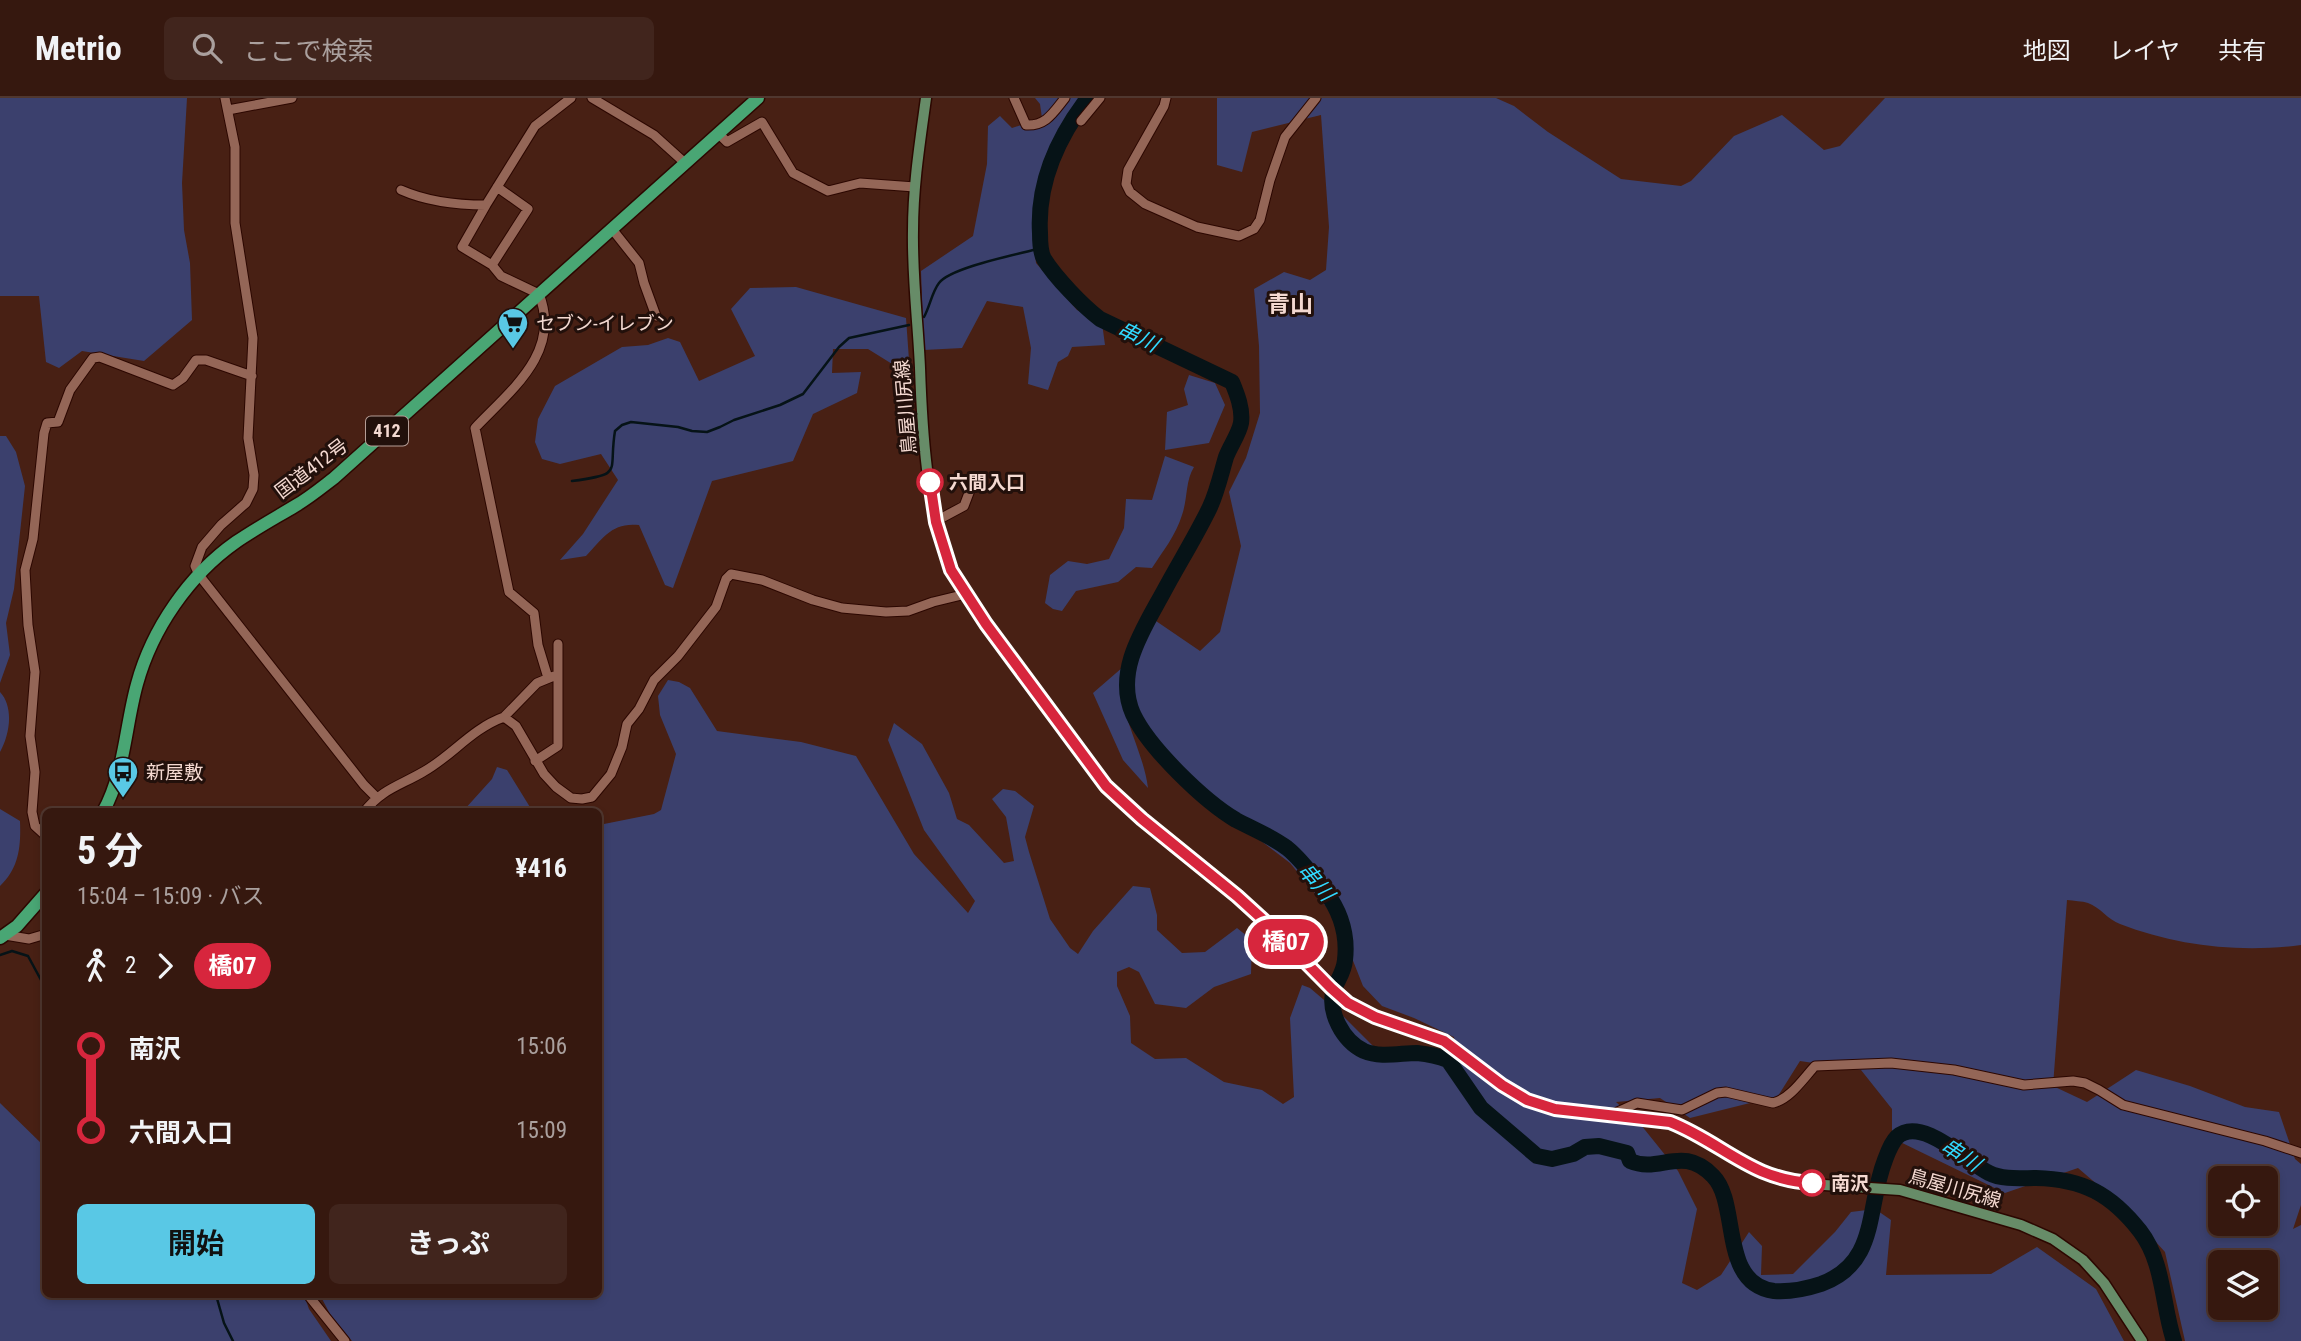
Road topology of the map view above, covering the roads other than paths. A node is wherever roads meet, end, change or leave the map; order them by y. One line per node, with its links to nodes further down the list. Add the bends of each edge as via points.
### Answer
1 (225, 98): 12 (street)
2 (292, 98): 12 (street)
3 (570, 98): 16 (street, via 535,126)
4 (592, 98): 15 (street, via 654,135)
5 (758, 98): 14 (highway, 国道412号 / 412)
6 (926, 98): 17 (main road, 鳥屋川尻線)
7 (1014, 98): 8 (street, via 1026,125 1036,126)
8 (1065, 98)
9 (1100, 98): 13 (street)
10 (1166, 98): 11 (street, via 1128,170 1130,192 1197,227 1239,236 1254,229 1260,220 1284,137)
11 (1316, 98)
12 (228, 110): 24 (street, via 235,147 235,223 253,338)
13 (1081, 121)
14 (718, 133): 15 (highway, 国道412号 / 412); 17 (street, via 727,142 762,122 793,173 828,191 860,183)
15 (685, 163): 20 (highway, 国道412号 / 412)
16 (497, 187): 19 (street); 21 (street, via 528,209)
17 (915, 187): 26 (main road, 鳥屋川尻線, via 913,290)
18 (401, 190): 19 (street, via 455,205)
19 (486, 205): 21 (street, via 462,247)
20 (612, 229): 22 (highway, 国道412号 / 412); 23 (street, via 639,263)
21 (492, 265): 22 (street, via 501,276)
22 (539, 294): 27 (highway, 国道412号 / 412, via 334,478 234,543); 30 (street, via 545,310 543,342 533,366 475,428 509,592 534,613 538,645)
23 (656, 316)
24 (252, 376): 27 (street, via 248,438 253,489 246,503 202,547 195,566); 36 (street, via 196,360 173,385 93,358 70,390 58,422 47,423 25,570 35,671 30,736 35,772 32,812)
25 (975, 477): 26 (street, via 964,506)
26 (936, 522): 28 (main road, 鳥屋川尻線, via 951,570)
27 (199, 575): 33 (street); 34 (highway, 国道412号 / 412, via 173,606 145,662 119,775)
28 (966, 594): 32 (street, via 908,611 886,612 842,608 731,574 716,607 654,680 627,724 611,774 592,797 571,798 544,775); 40 (main road, 鳥屋川尻線, via 1106,786 1237,896 1348,1003 1444,1041 1527,1100 1555,1109)
29 (558, 643): 30 (street)
30 (553, 677): 31 (street, via 537,683); 32 (street, via 558,746)
31 (504, 717): 32 (street, via 516,726); 33 (street, via 466,738 424,772)
32 (536, 761)
33 (376, 797): 35 (street)
34 (105, 808)
35 (367, 808)
36 (42, 832)
37 (42, 898): 39 (highway)
38 (42, 935): 39 (street)
39 (3, 937)
40 (1613, 1114): 41 (street, via 1637,1103 1682,1110 1726,1092 1779,1102 1815,1066 1891,1063 1954,1070 2024,1086 2085,1083 2123,1105); 44 (main road, 鳥屋川尻線, via 1684,1127 1772,1177 1900,1190 2021,1225 2082,1260 2105,1283)
41 (2301, 1153)
42 (309, 1298): 43 (street)
43 (345, 1341)
44 (2143, 1341)

